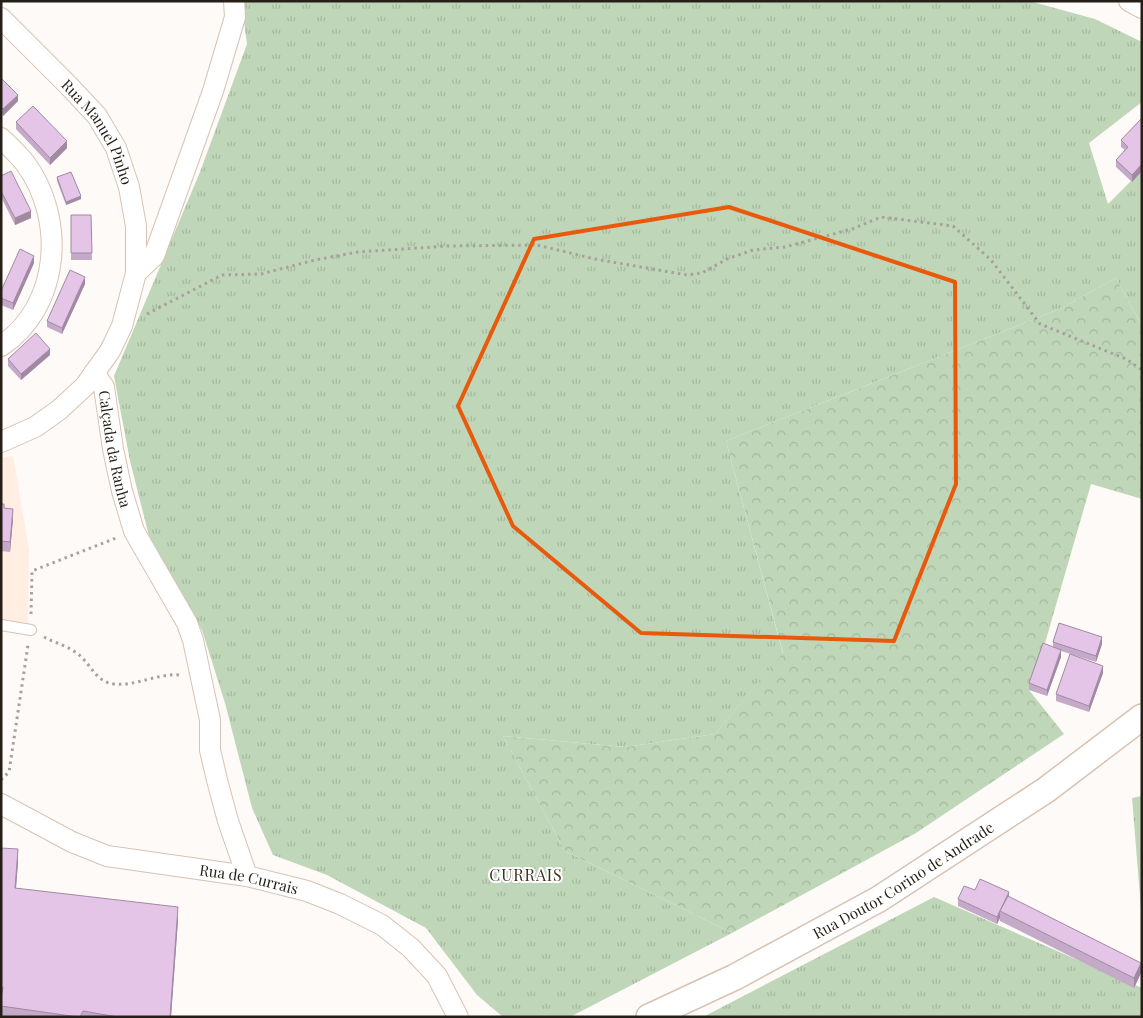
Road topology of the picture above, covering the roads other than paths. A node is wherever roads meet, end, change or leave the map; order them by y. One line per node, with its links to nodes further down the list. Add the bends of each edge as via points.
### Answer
1 (234, 1): 6 (street, via 235,17 216,82 154,256)
2 (1129, 1): 3 (street)
3 (1142, 8)
4 (3, 24): 6 (street, Rua Manuel Pinho, via 97,116 116,148 129,187 136,226)
5 (1, 138): 7 (street, via 25,163 39,189 49,215 52,241 51,266 42,298 26,324)
6 (136, 273): 8 (street, Calçada da Ranha, via 122,326)
7 (1, 346)
8 (94, 373): 9 (street, via 60,410 35,427); 14 (street, Calçada da Ranha, via 104,387 113,449 134,531 187,623 198,658 210,720 210,750 228,821)
9 (1, 442)
10 (1, 625): 11 (lane)
11 (31, 630)
12 (1142, 718): 16 (street, Rua Doutor Corino de Andrade, via 1046,790 879,899 735,977)
13 (1, 804): 14 (street, Rua de Currais, via 72,842 107,856)
14 (247, 876): 15 (street, Rua de Currais, via 307,891 382,925 411,948 437,976)
15 (458, 1017)
16 (649, 1017)

